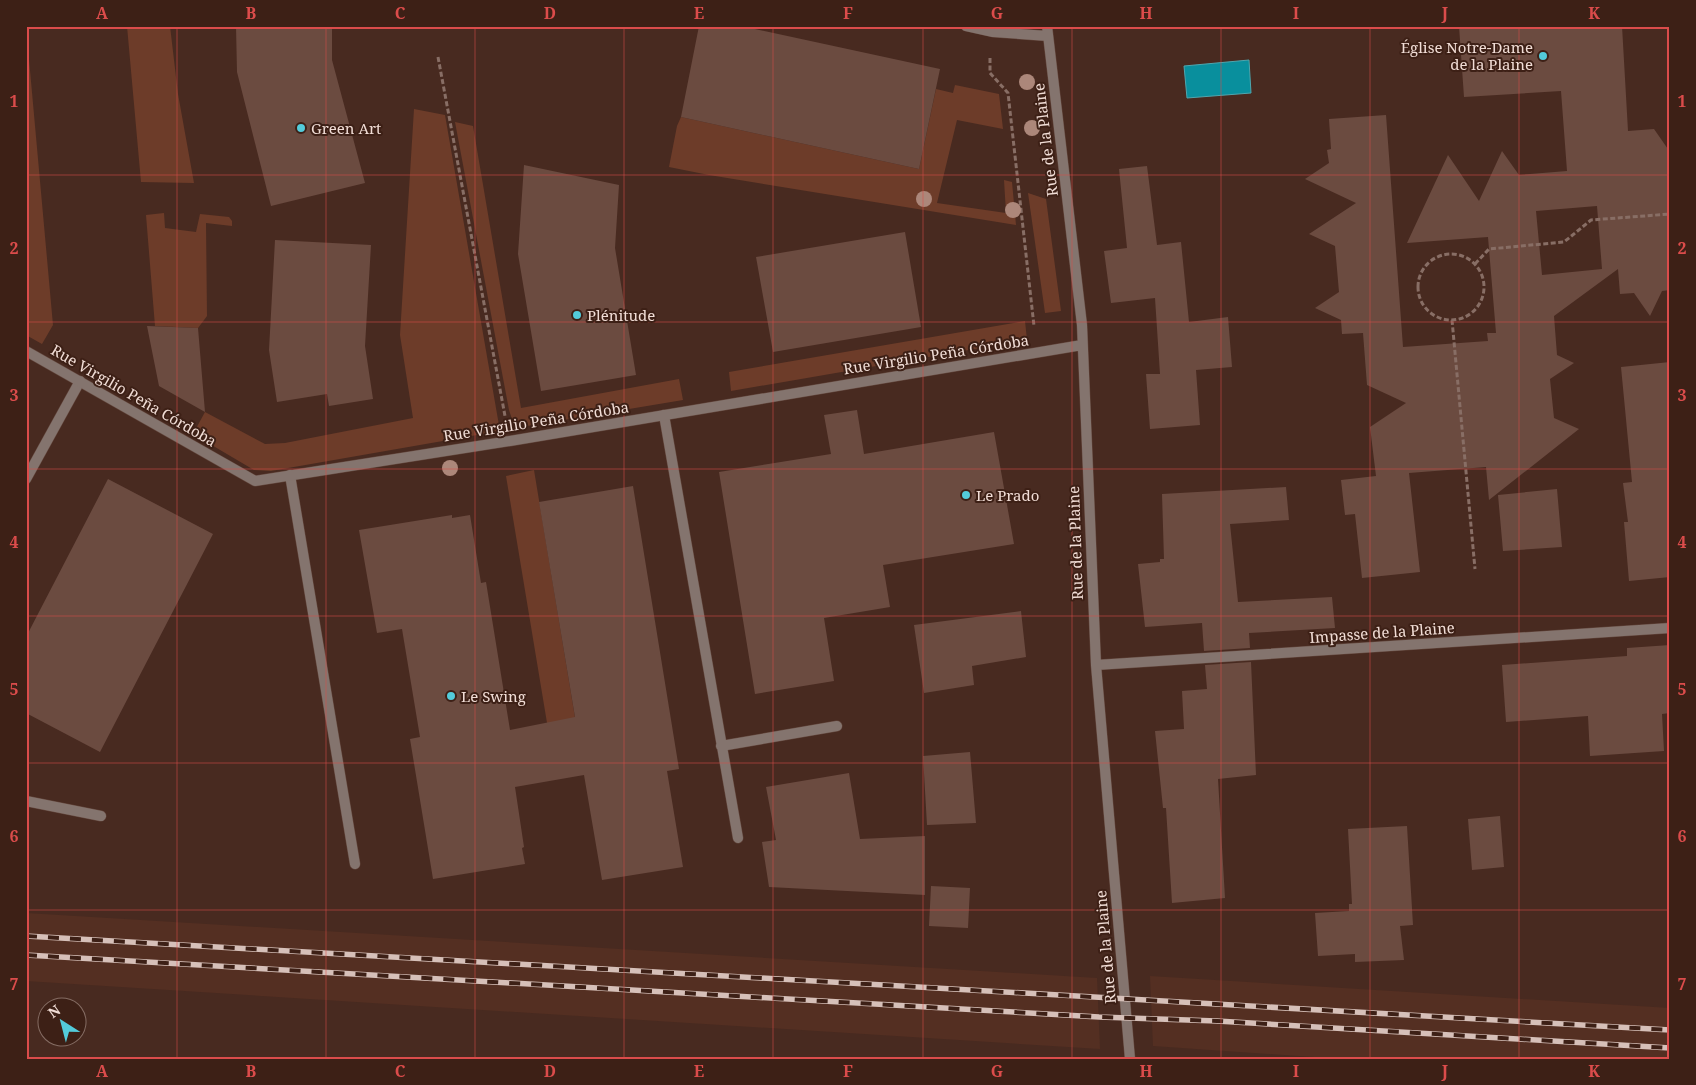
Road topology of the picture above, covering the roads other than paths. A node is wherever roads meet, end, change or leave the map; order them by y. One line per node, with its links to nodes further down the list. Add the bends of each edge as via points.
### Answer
1 (966, 26): 2 (street, via 993,32)
2 (1047, 31): 3 (street, Rue de la Plaine)
3 (1082, 345): 6 (street, Rue Virgilio Peña Córdoba); 10 (street, Rue de la Plaine)
4 (26, 350): 5 (street, Rue Virgilio Peña Córdoba)
5 (80, 381): 7 (street, Rue Virgilio Peña Córdoba, via 255,481); 8 (street)
6 (664, 415): 7 (street, Rue Virgilio Peña Córdoba); 12 (street)
7 (290, 476): 16 (street)
8 (26, 479)
9 (1670, 628): 10 (street, Impasse de la Plaine)
10 (1096, 665): 17 (street, Rue de la Plaine)
11 (837, 726): 12 (street)
12 (721, 746): 15 (street)
13 (26, 801): 14 (street)
14 (101, 816)
15 (738, 838)
16 (355, 864)
17 (1130, 1059)

